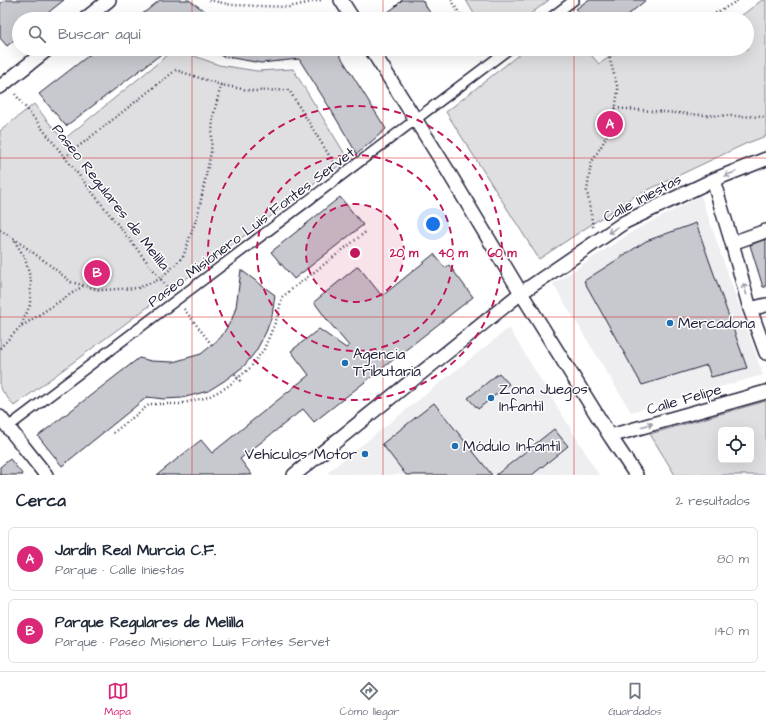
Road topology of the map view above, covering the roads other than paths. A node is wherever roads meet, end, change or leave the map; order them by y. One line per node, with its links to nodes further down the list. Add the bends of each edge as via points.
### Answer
1 (109, 0): 4 (street)
2 (341, 0): 5 (street)
3 (574, 0): 6 (street)
4 (94, 12)
5 (349, 12)
6 (558, 12)
7 (39, 56): 10 (street)
8 (375, 56): 11 (street)
9 (500, 56): 11 (street, Paseo Misionero Luis Fontes Servet)
10 (3, 85)
11 (416, 120): 16 (street); 22 (street, Paseo Misionero Luis Fontes Servet)
12 (766, 159): 13 (street, Calle Iniestas, one-way to 13)
13 (713, 180): 15 (street); 16 (street, Calle Iniestas, one-way to 16, via 625,222)
14 (766, 231): 15 (street)
15 (732, 243): 18 (street, one-way to 15)
16 (521, 293): 23 (street); 25 (street, Calle Iniestas)
17 (766, 305): 18 (street)
18 (750, 309): 19 (street)
19 (766, 353)
20 (766, 392): 23 (street, Calle Felipe, one-way to 20)
21 (0, 417): 22 (street)
22 (8, 427): 24 (street)
23 (610, 436): 26 (street)
24 (46, 475)
25 (294, 475)
26 (636, 475)

